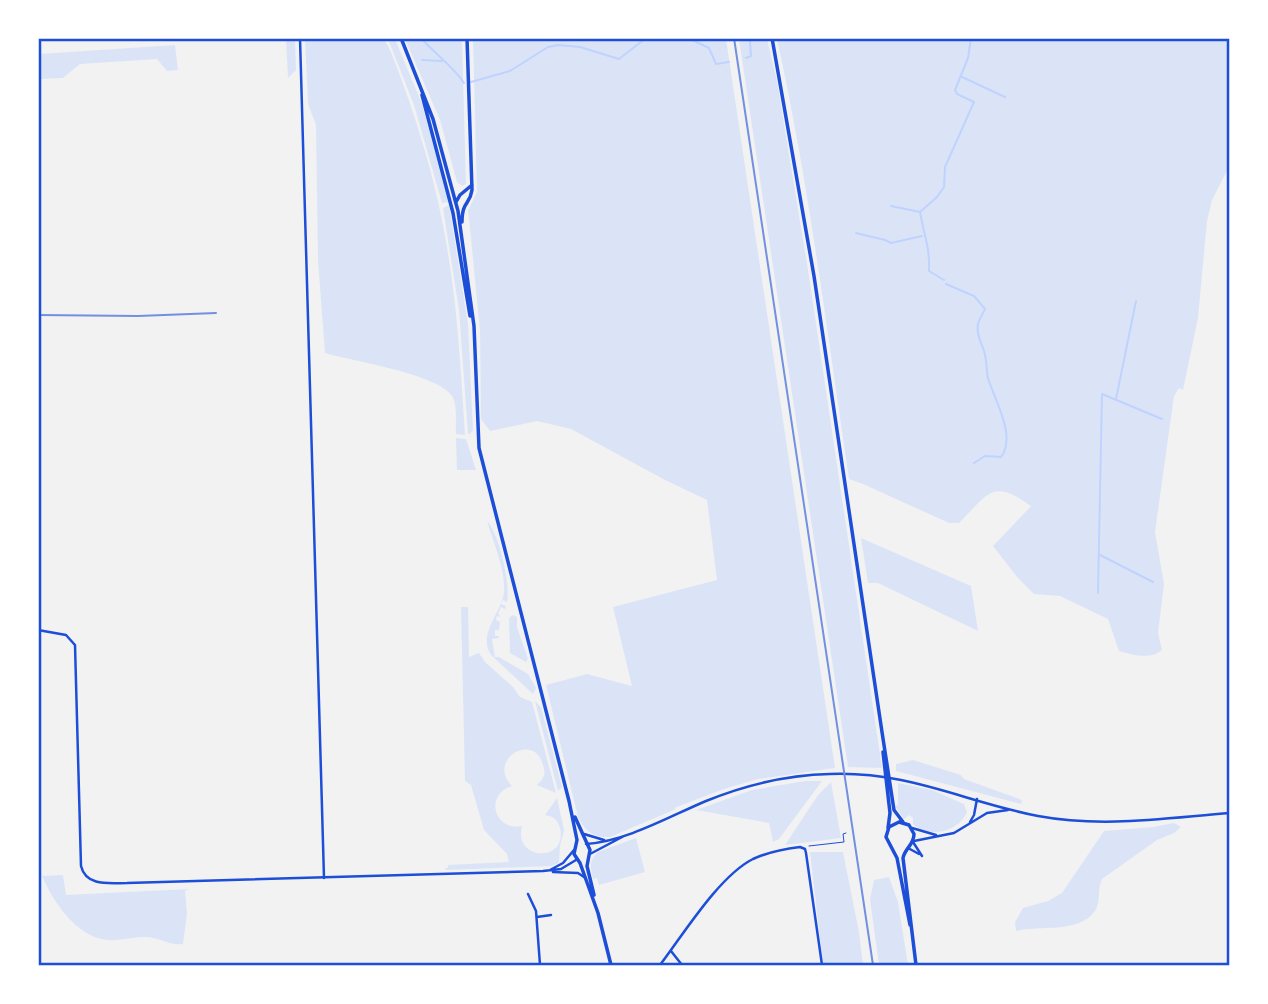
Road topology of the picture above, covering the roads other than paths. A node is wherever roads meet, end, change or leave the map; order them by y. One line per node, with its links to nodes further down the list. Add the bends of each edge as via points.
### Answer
1 (300, 38): 36 (street)
2 (401, 38): 5 (main road)
3 (467, 38): 6 (main road)
4 (772, 38): 14 (main road, via 814,276)
5 (405, 48): 7 (main road, via 433,119); 9 (main road)
6 (472, 183): 8 (main road); 10 (main road)
7 (453, 189): 8 (main road); 9 (main road)
8 (463, 193): 9 (main road)
9 (454, 202): 10 (main road); 11 (main road); 12 (main road)
10 (466, 202): 11 (main road)
11 (463, 233): 12 (main road)
12 (475, 381): 16 (main road, via 479,448)
13 (38, 630): 36 (street, via 66,635 75,648 81,866 85,877 118,883)
14 (881, 732): 20 (main road, via 894,810); 24 (main road, via 890,813)
15 (977, 799): 17 (street); 21 (street); 23 (street, via 866,774 803,776 753,785)
16 (569, 801): 22 (main road); 28 (main road)
17 (1012, 810): 18 (street, via 1095,822); 21 (street, via 987,813)
18 (1230, 813)
19 (911, 817): 20 (street)
20 (907, 824): 24 (main road, via 893,824); 25 (street); 27 (main road)
21 (967, 825): 25 (street)
22 (580, 830): 26 (street, via 594,839); 29 (main road)
23 (634, 831): 26 (street); 33 (street)
24 (887, 831): 30 (main road)
25 (939, 836): 27 (street)
26 (611, 839): 29 (street)
27 (914, 841): 31 (main road); 31 (street, via 922,856)
28 (576, 845): 29 (main road); 32 (main road)
29 (586, 845): 33 (main road)
30 (890, 846): 31 (main road); 42 (main road, via 897,856)
31 (907, 849): 42 (main road, via 903,860)
32 (573, 850): 34 (main road); 35 (street, via 563,863)
33 (590, 855): 34 (main road); 39 (main road, via 587,866)
34 (578, 859): 35 (street, via 561,869); 37 (main road)
35 (543, 871): 36 (street); 37 (street, via 578,873)
36 (324, 878)
37 (587, 880): 39 (main road)
38 (528, 894): 41 (street)
39 (598, 913): 45 (main road)
40 (551, 915): 41 (street)
41 (536, 917): 44 (street)
42 (910, 925): 49 (main road)
43 (671, 951): 46 (street); 47 (street); 48 (street, via 738,868 773,851 800,847 805,849)
44 (540, 965)
45 (611, 965)
46 (660, 965)
47 (682, 965)
48 (822, 965)
49 (916, 965)

